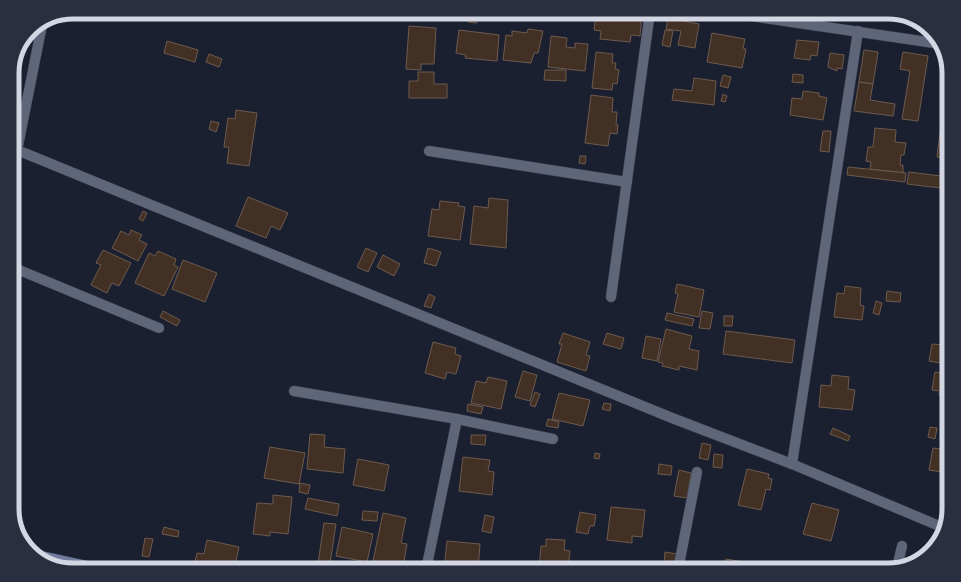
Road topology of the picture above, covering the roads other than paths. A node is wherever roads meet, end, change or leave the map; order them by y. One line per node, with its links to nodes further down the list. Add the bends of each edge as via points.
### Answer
1 (649, 19): 9 (street)
2 (773, 19): 4 (street)
3 (41, 30): 6 (street)
4 (858, 31): 5 (street); 16 (street)
5 (933, 43)
6 (19, 140)
7 (19, 151): 16 (street, via 657,412)
8 (429, 151): 9 (street)
9 (627, 182): 11 (street)
10 (19, 270): 12 (street)
11 (611, 297)
12 (159, 328)
13 (294, 391): 14 (street)
14 (457, 419): 15 (street); 23 (street)
15 (552, 439)
16 (792, 464): 18 (street)
17 (697, 472): 24 (street)
18 (939, 526)
19 (902, 546): 21 (street)
20 (52, 558): 22 (street)
21 (898, 562)
22 (73, 563)
23 (427, 563)
24 (679, 563)

